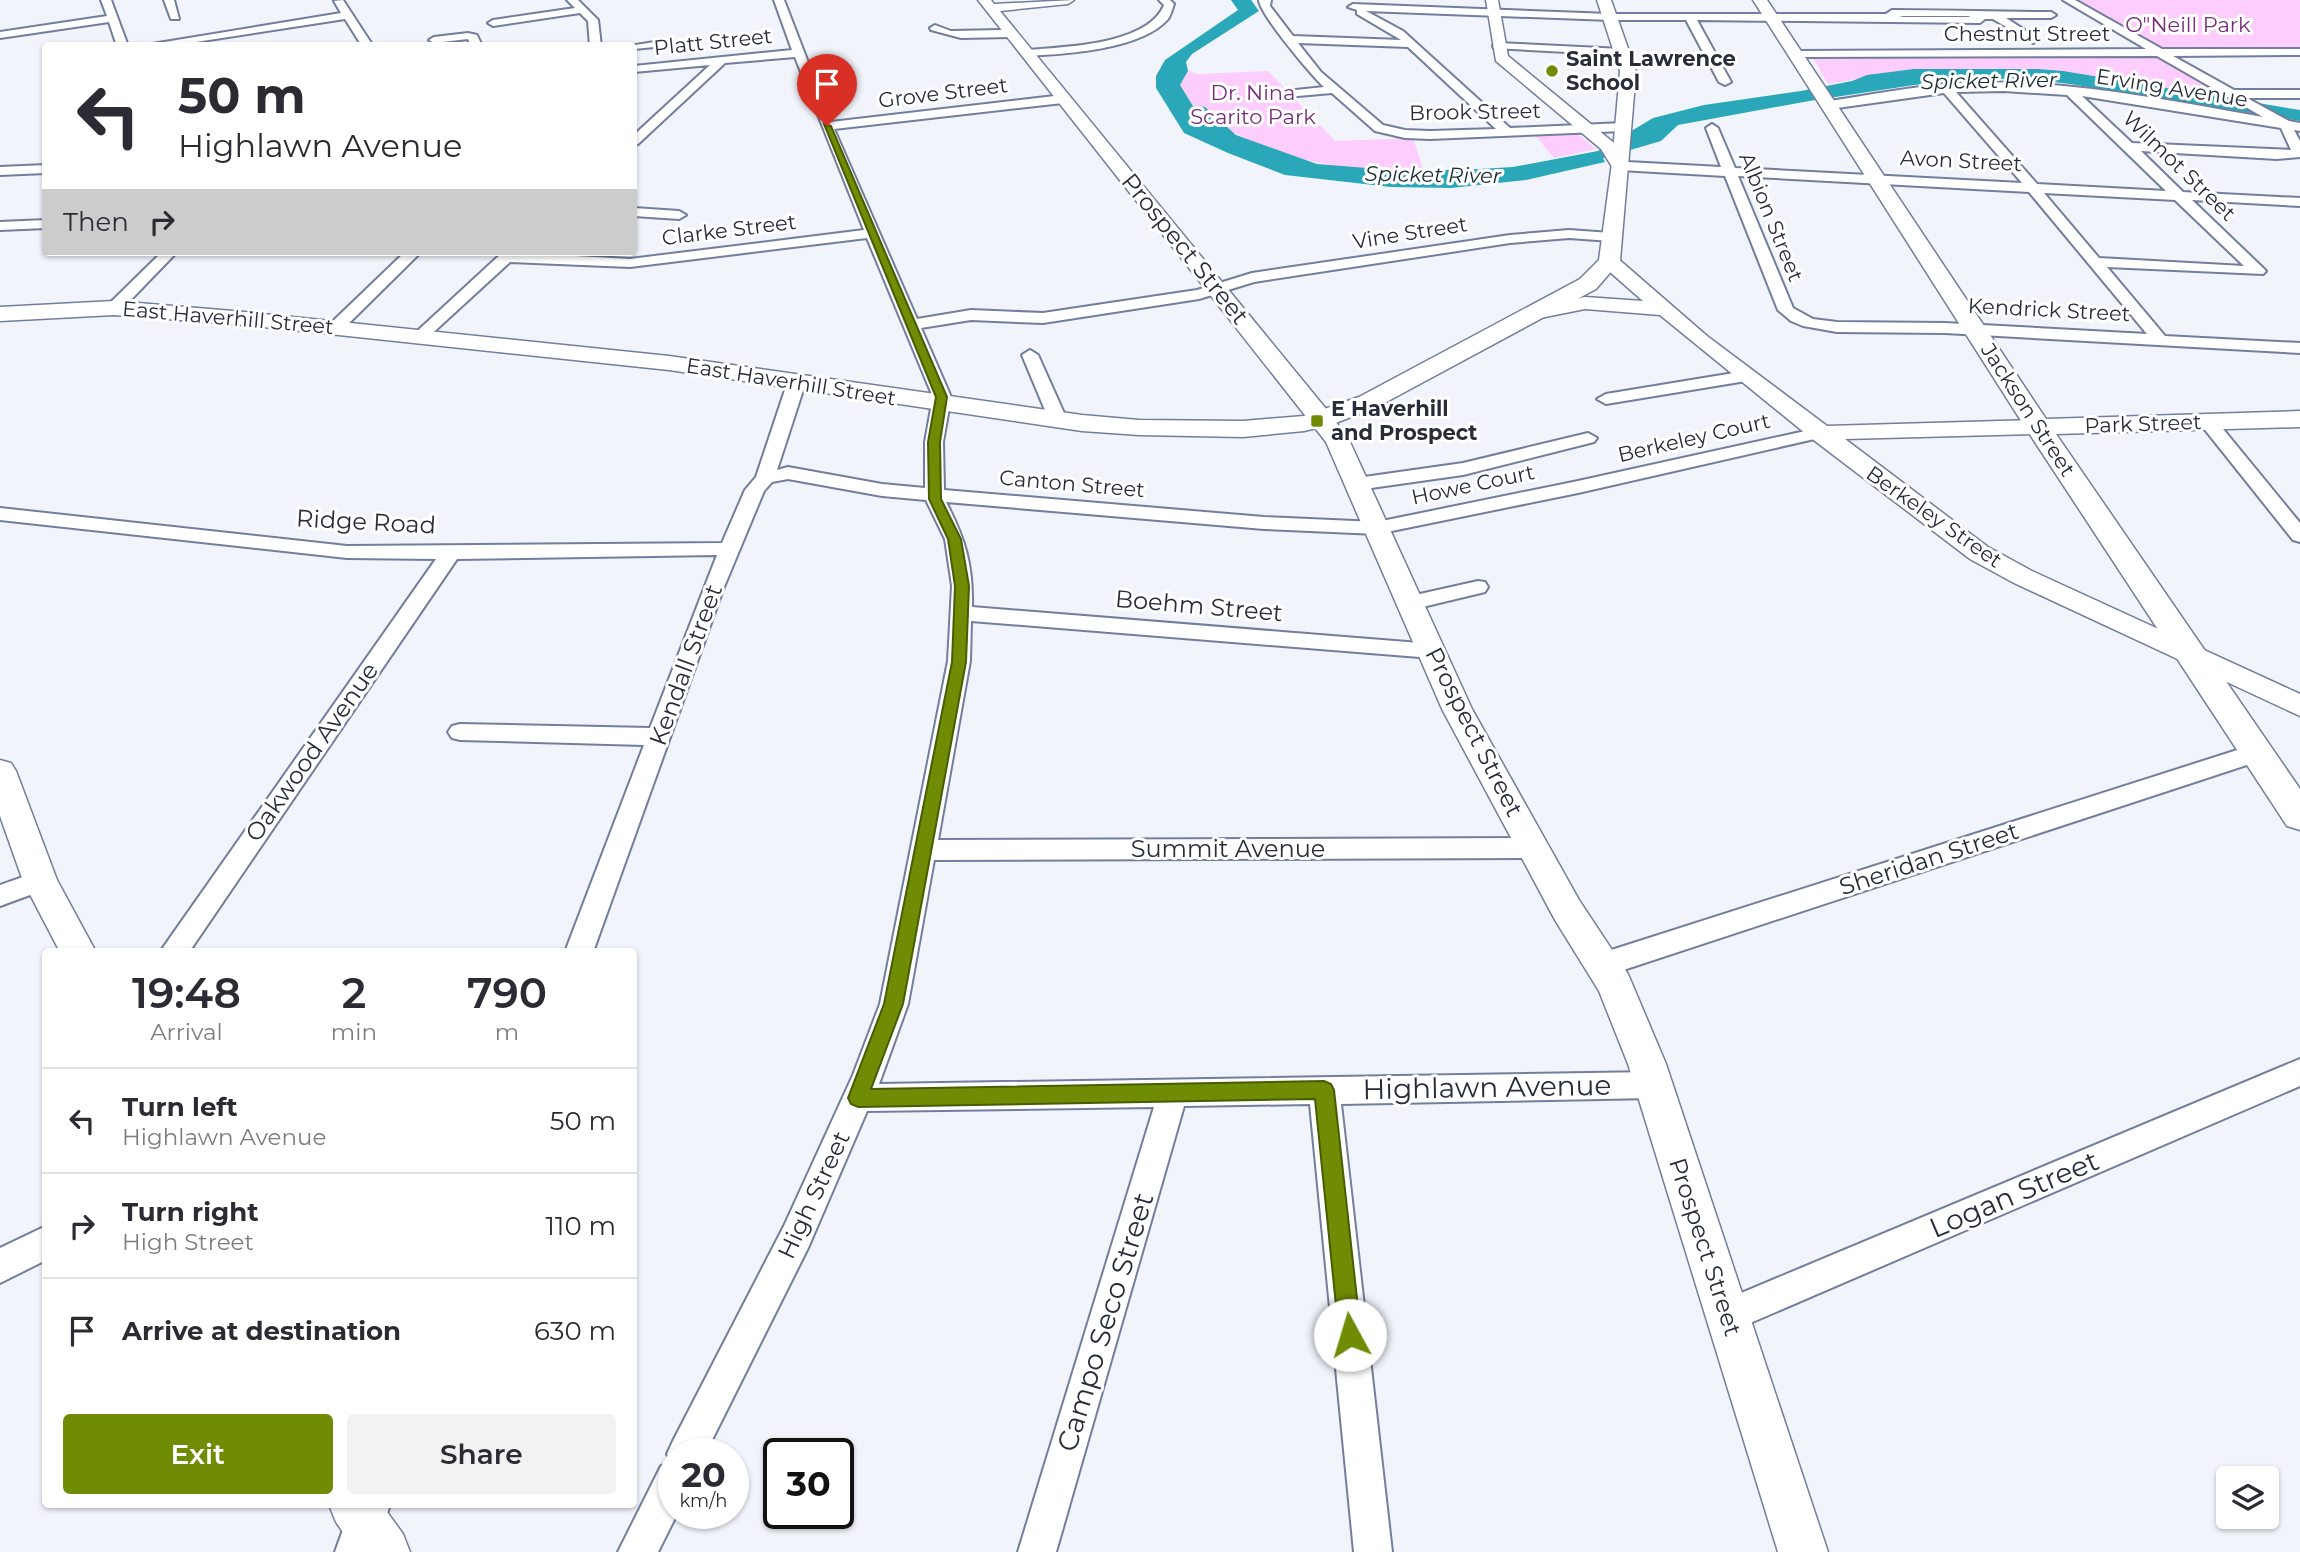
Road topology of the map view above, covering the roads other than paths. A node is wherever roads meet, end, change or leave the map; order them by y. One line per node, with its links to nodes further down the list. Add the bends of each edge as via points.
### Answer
1 (106, 0): 26 (street)
2 (169, 0): 23 (street)
3 (339, 0): 18 (street)
4 (571, 0): 17 (street)
5 (779, 0): 46 (street, High Street)
6 (1068, 0): 13 (street)
7 (1164, 0): 40 (street, via 1169,9 1164,17 1130,39 1080,48)
8 (1266, 0): 31 (street, Brook Street, via 1265,7)
9 (1604, 0): 24 (main road)
10 (1760, 0): 20 (main road, Jackson Street)
11 (1970, 0): 22 (street)
12 (2068, 0): 47 (street)
13 (988, 4): 40 (street, Prospect Street)
14 (1430, 5): 15 (street); 41 (street, via 1349,6 1390,27)
15 (1493, 6): 24 (street); 43 (street)
16 (1861, 8): 21 (street)
17 (582, 10): 27 (street); 38 (street, via 593,20)
18 (348, 15): 35 (street); 36 (street)
19 (2051, 15): 22 (street)
20 (1771, 16): 21 (street); 25 (street); 48 (main road, Jackson Street)
21 (1872, 16): 22 (street, via 1903,20); 29 (street)
22 (1994, 16): 33 (street)
23 (175, 17)
24 (1611, 17): 25 (street); 44 (main road)
25 (1690, 17): 51 (street)
26 (113, 18): 30 (street); 34 (street)
27 (493, 23)
28 (935, 28): 40 (street, via 952,36 993,32)
29 (1889, 29)
30 (0, 35)
31 (1289, 39): 41 (street); 53 (street, Brook Street)
32 (434, 40): 37 (street, via 468,36)
33 (2033, 40)
34 (122, 42)
35 (171, 42)
36 (365, 42)
37 (475, 42)
38 (596, 42)
39 (661, 44): 42 (street)
40 (1019, 44): 59 (street, Prospect Street)
41 (1411, 44): 66 (street)
42 (637, 46)
43 (1498, 46): 44 (street); 65 (street, via 1509,67)
44 (1622, 52): 64 (main road, via 1628,71)
45 (2300, 52): 47 (street, Chestnut Street)
46 (797, 53): 49 (street, Platt Street); 61 (street, High Street)
47 (2161, 53): 48 (street, Chestnut Street); 58 (street)
48 (1796, 54): 57 (main road, Jackson Street)
49 (721, 61): 50 (street, Platt Street); 67 (street)
50 (637, 69)
51 (1725, 82)
52 (1945, 88): 54 (street, Erving Avenue); 57 (street, Erving Avenue); 74 (street)
53 (1334, 89): 55 (street); 66 (street, Brook Street, via 1379,128 1392,132)
54 (2071, 92): 60 (street, Erving Avenue); 68 (street, Wilmot Street)
55 (1290, 94)
56 (2300, 94): 58 (street)
57 (1824, 96): 73 (main road, Jackson Street)
58 (2237, 97): 60 (street)
59 (1063, 99): 61 (street, Grove Street); 88 (street, Prospect Street)
60 (2280, 121): 62 (street, Erving Avenue); 68 (street, via 2299,153)
61 (827, 126): 81 (street, High Street)
62 (2300, 127)
63 (1712, 128): 72 (street, Albion Street)
64 (1623, 129): 65 (street, Brook Street); 69 (main road)
65 (1588, 130): 66 (street, Brook Street); 69 (street)
66 (1507, 132)
67 (637, 138)
68 (2129, 147): 75 (street, Wilmot Street)
69 (1620, 163): 72 (street, Avon Street); 82 (main road)
70 (42, 169): 71 (street)
71 (0, 171)
72 (1730, 171): 73 (street, Avon Street); 93 (street, Albion Street, via 1786,310)
73 (1877, 178): 74 (street, Avon Street); 96 (main road, Jackson Street)
74 (2032, 186): 75 (street, Avon Street); 87 (street)
75 (2178, 194): 76 (street, Avon Street); 87 (street, Wilmot Street, via 2258,271)
76 (2300, 202)
77 (637, 212): 78 (street)
78 (679, 215)
79 (42, 224): 80 (street)
80 (0, 226)
81 (873, 233): 86 (street, Clarke Street, via 629,263); 94 (street, High Street)
82 (1610, 249): 88 (street, Vine Street, via 1569,234 1510,239); 90 (street, Berkeley Street); 91 (main road, East Haverhill Street, via 1588,284)
83 (166, 256): 89 (street)
84 (410, 256): 95 (street)
85 (508, 256): 97 (street)
86 (524, 256)
87 (2095, 262): 98 (street)
88 (1217, 287): 94 (street, Vine Street, via 1199,294 1036,319 979,315); 106 (street, Prospect Street)
89 (114, 308): 92 (main road, East Haverhill Street); 95 (main road, East Haverhill Street)
90 (1664, 310): 91 (street, via 1585,303); 101 (street, Berkeley Street)
91 (1540, 312): 106 (main road, East Haverhill Street, via 1368,402)
92 (0, 314)
93 (1796, 320): 96 (street, Kendrick Street, via 1830,326)
94 (911, 325): 104 (street, High Street, via 942,397)
95 (336, 327): 97 (main road, East Haverhill Street)
96 (1975, 329): 98 (street, Kendrick Street); 109 (main road, Jackson Street)
97 (420, 336): 102 (main road, East Haverhill Street)
98 (2159, 340): 99 (street, Kendrick Street)
99 (2300, 348)
100 (1030, 355): 107 (street)
101 (1746, 376): 103 (street); 110 (street, Berkeley Street)
102 (797, 381): 104 (main road, East Haverhill Street); 112 (street, Kendall Street)
103 (1606, 399)
104 (940, 404): 107 (main road, East Haverhill Street); 115 (street, High Street, via 934,442)
105 (2300, 419): 108 (main road, Park Street)
106 (1323, 420): 107 (main road, East Haverhill Street, via 1292,427 1226,429); 113 (street, Prospect Street)
107 (1059, 422)
108 (2208, 422): 109 (main road, Park Street); 118 (street)
109 (2038, 427): 110 (street, Park Street); 125 (main road, Jackson Street)
110 (1819, 433): 114 (street, Berkeley Court); 125 (street, Berkeley Street, via 1979,554)
111 (1588, 438): 113 (street, via 1463,469)
112 (765, 478): 115 (street, Canton Street, via 788,473); 119 (street, Kendall Street)
113 (1357, 484): 117 (street, Prospect Street)
114 (1578, 487): 117 (street, Howe Court)
115 (935, 495): 117 (street, Canton Street); 123 (street, High Street, via 955,539)
116 (0, 514): 120 (street, Ridge Road, via 347,552)
117 (1377, 528): 122 (street, Prospect Street)
118 (2300, 536)
119 (731, 549): 120 (street, Ridge Road); 128 (street, Kendall Street)
120 (451, 553): 137 (street, Oakwood Avenue)
121 (1478, 587): 122 (street)
122 (1410, 603): 124 (street, Prospect Street)
123 (961, 613): 124 (street, Boehm Street); 133 (street, High Street, via 959,662)
124 (1432, 651): 132 (street, Prospect Street, via 1457,709)
125 (2189, 652): 126 (street, Berkeley Street); 129 (main road, Jackson Street)
126 (2300, 706)
127 (460, 732): 128 (street)
128 (660, 737): 138 (street, Kendall Street)
129 (2256, 752): 131 (main road, Jackson Street); 139 (street, Sheridan Street)
130 (0, 771): 134 (street)
131 (2300, 817)
132 (1534, 848): 133 (street, Summit Avenue); 139 (street, Prospect Street)
133 (922, 850): 144 (street, High Street, via 894,1004)
134 (40, 881): 135 (street); 136 (street)
135 (0, 896)
136 (76, 948)
137 (177, 948)
138 (581, 948)
139 (1602, 965): 141 (street, Prospect Street, via 1615,985)
140 (2300, 1072): 147 (street, Logan Street)
141 (1653, 1084): 142 (street, Highlawn Avenue); 147 (street, Prospect Street)
142 (1324, 1090): 143 (street, Highlawn Avenue); 152 (street)
143 (1173, 1093): 144 (street, Highlawn Avenue); 151 (street, Campo Seco Street)
144 (858, 1098): 148 (street, High Street, via 796,1237)
145 (42, 1244): 146 (street)
146 (0, 1266)
147 (1727, 1316): 153 (street, Prospect Street)
148 (695, 1438)
149 (658, 1511): 150 (street)
150 (637, 1552)
151 (1037, 1552)
152 (1373, 1552)
153 (1803, 1552)

